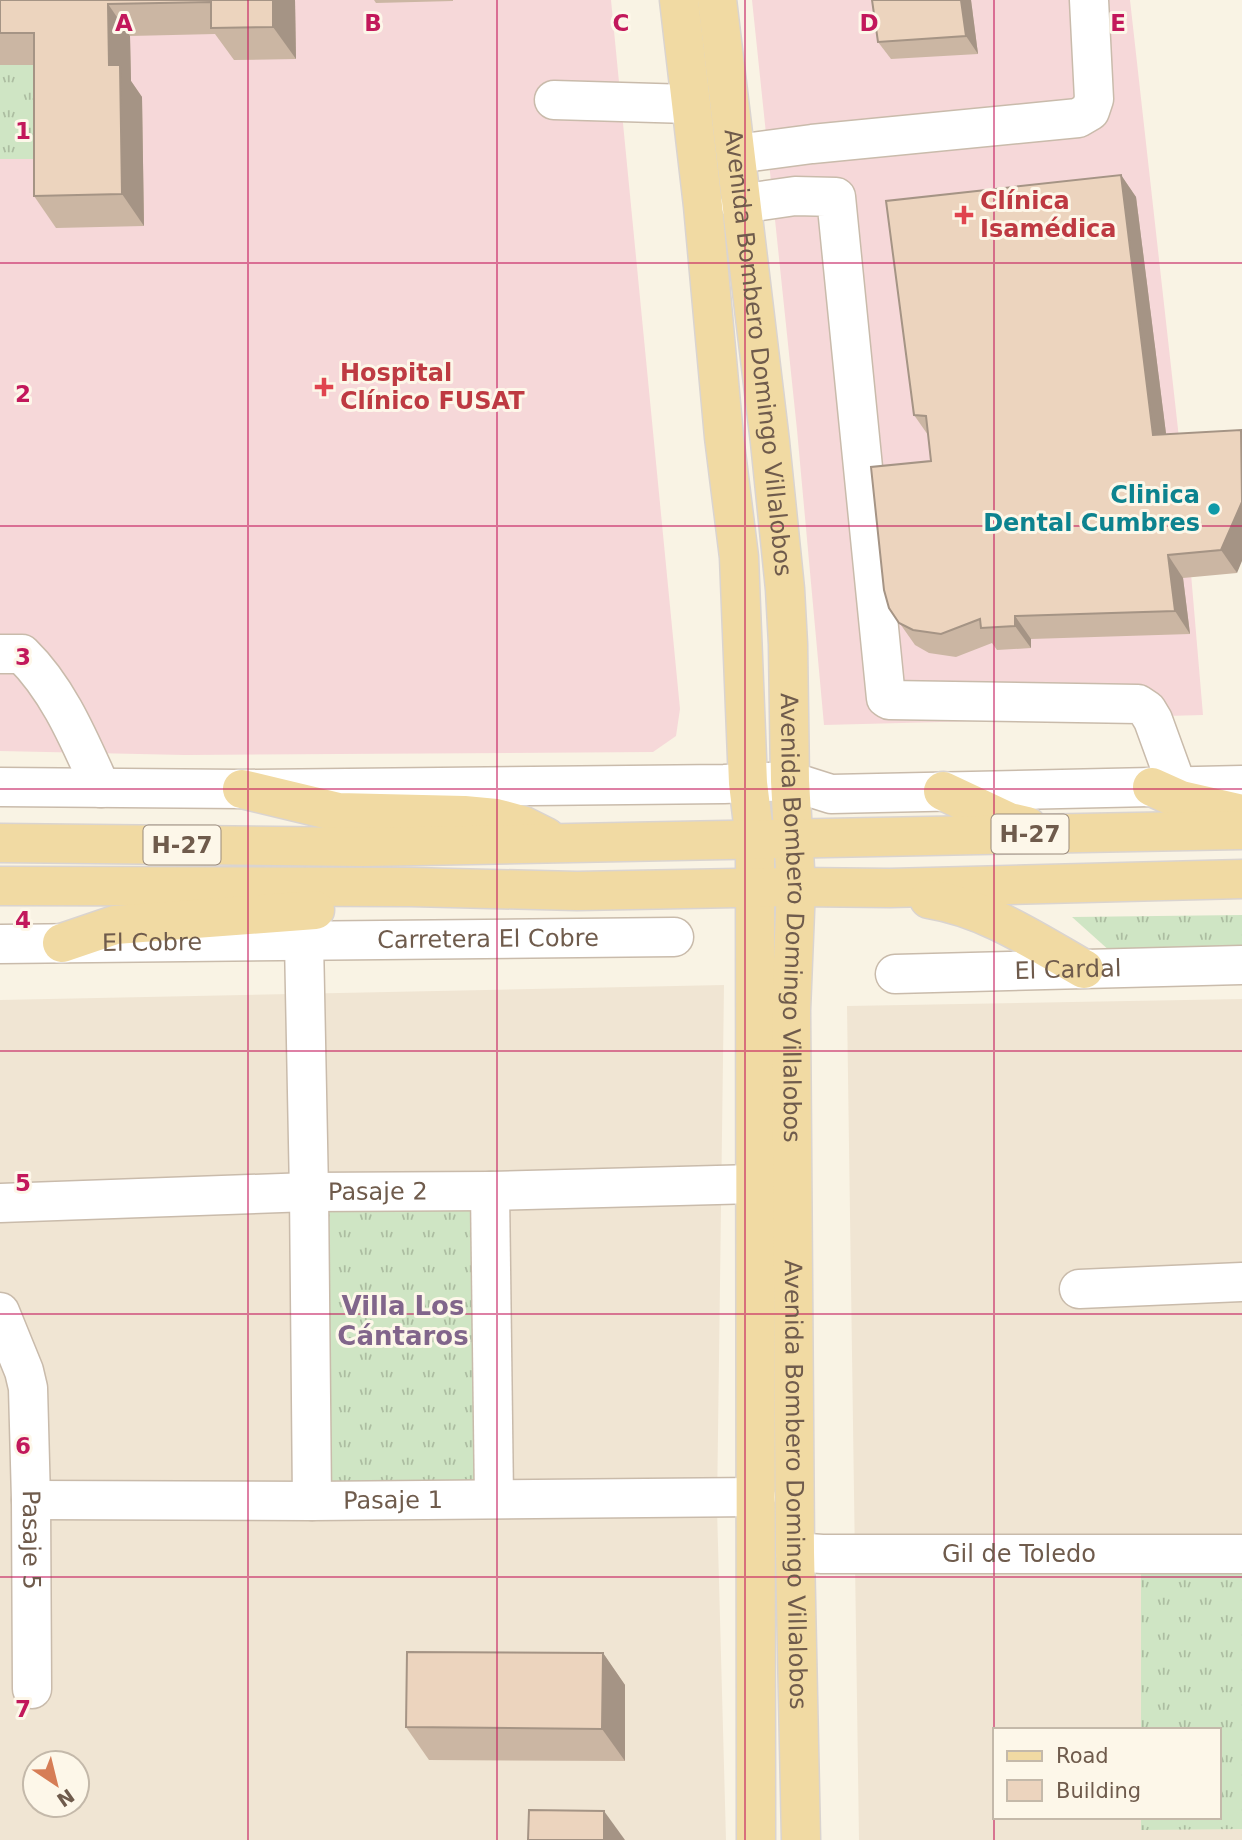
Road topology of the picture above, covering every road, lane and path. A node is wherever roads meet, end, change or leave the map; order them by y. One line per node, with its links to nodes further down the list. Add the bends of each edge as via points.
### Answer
1 (679, 0): 5 (main road, Avenida Bombero Domingo Villalobos)
2 (717, 0): 6 (main road, Avenida Bombero Domingo Villalobos)
3 (1088, 0): 6 (street, via 1094,99 1090,111 1078,118)
4 (554, 100): 5 (street)
5 (689, 104): 8 (main road, Avenida Bombero Domingo Villalobos)
6 (736, 154): 7 (main road, Avenida Bombero Domingo Villalobos)
7 (740, 204): 8 (main road); 10 (main road, Avenida Bombero Domingo Villalobos, via 785,589); 13 (street, via 795,196 836,197 886,698 1138,704 1153,720)
8 (703, 206): 11 (main road, Avenida Bombero Domingo Villalobos, via 740,570)
9 (0, 654): 15 (street, via 22,654 39,671)
10 (790, 781): 11 (street); 17 (street, via 831,794); 21 (main road, Avenida Bombero Domingo Villalobos)
11 (748, 783): 16 (street); 22 (main road, Avenida Bombero Domingo Villalobos)
12 (1242, 785): 13 (street)
13 (1165, 787): 17 (street); 18 (main road, via 1181,800)
14 (0, 788): 15 (street)
15 (101, 788): 16 (street)
16 (242, 789): 24 (main road, via 338,812 496,818)
17 (943, 791): 20 (main road, via 1009,822)
18 (1242, 814)
19 (1242, 830): 20 (main road, H-27)
20 (1063, 834): 21 (main road, H-27)
21 (795, 839): 22 (main road, H-27); 28 (main road, Avenida Bombero Domingo Villalobos)
22 (755, 840): 24 (main road, H-27); 29 (main road, Avenida Bombero Domingo Villalobos)
23 (0, 843): 24 (main road, H-27)
24 (560, 844)
25 (1242, 879): 30 (main road, H-27)
26 (0, 886): 27 (main road, H-27)
27 (411, 887): 29 (main road, H-27, via 577,891); 33 (main road, via 360,906 116,925)
28 (796, 887): 29 (main road, H-27); 30 (main road, H-27); 49 (main road, Avenida Bombero Domingo Villalobos, via 791,1010)
29 (756, 888): 38 (main road, Avenida Bombero Domingo Villalobos)
30 (890, 888): 36 (main road, via 967,907)
31 (674, 937): 32 (street, Carretera El Cobre)
32 (304, 940): 33 (street, El Cobre); 40 (street)
33 (62, 943): 34 (street, El Cobre)
34 (0, 944)
35 (1242, 965): 36 (street, El Cardal)
36 (1084, 969): 37 (street, El Cardal)
37 (895, 974)
38 (755, 1184): 39 (street, Pasaje 2); 45 (main road, Avenida Bombero Domingo Villalobos)
39 (490, 1191): 40 (street, Pasaje 2); 46 (street)
40 (309, 1192): 41 (street, Pasaje 2); 48 (street)
41 (0, 1203)
42 (1242, 1282): 43 (street)
43 (1079, 1289)
44 (0, 1312): 47 (street, Pasaje 5, via 27,1380)
45 (756, 1497): 46 (street, Pasaje 1); 52 (main road, Avenida Bombero Domingo Villalobos)
46 (494, 1499): 48 (street, Pasaje 1)
47 (31, 1500): 48 (street, Pasaje 1); 51 (street, Pasaje 5)
48 (312, 1500)
49 (795, 1552): 50 (street, Gil de Toledo); 53 (main road, Avenida Bombero Domingo Villalobos)
50 (1242, 1554)
51 (32, 1689)
52 (756, 1840)
53 (801, 1840)

